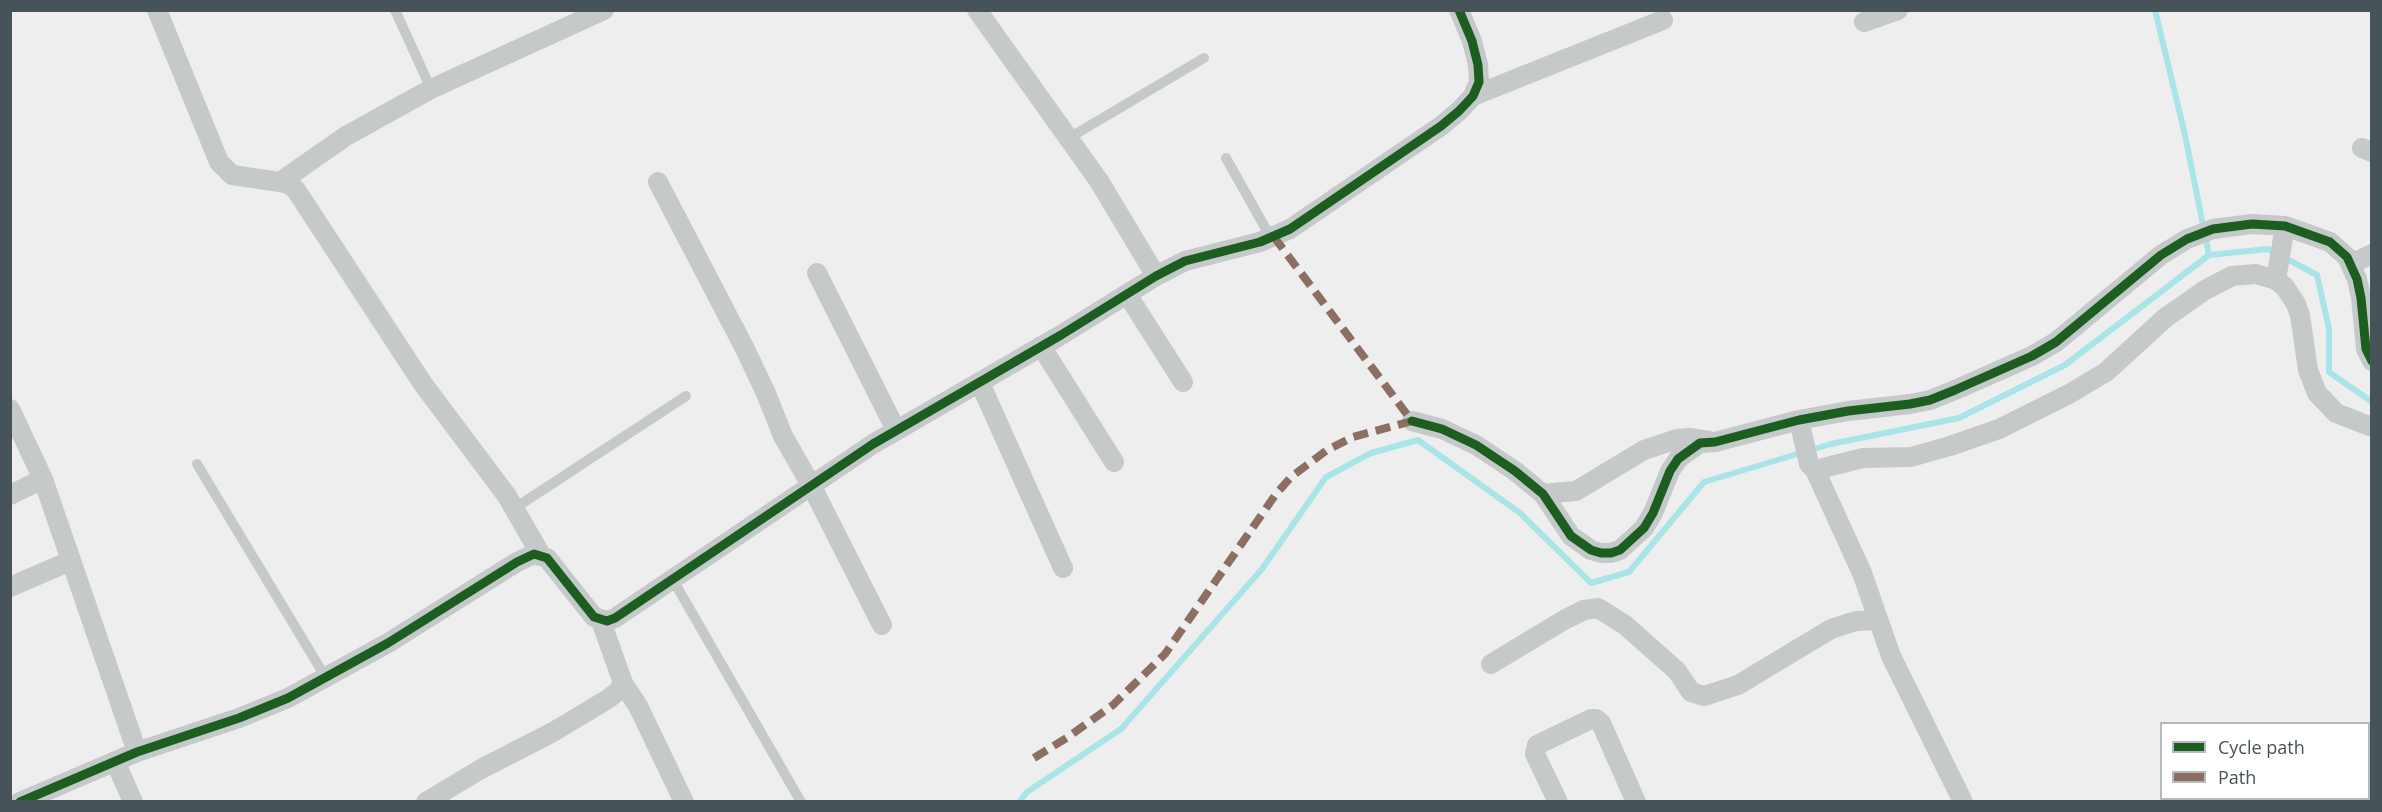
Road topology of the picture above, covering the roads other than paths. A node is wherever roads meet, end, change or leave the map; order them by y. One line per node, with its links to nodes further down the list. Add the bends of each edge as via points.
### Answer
1 (157, 10): 14 (street, via 219,162 232,175)
2 (395, 10): 10 (lane)
3 (977, 10): 12 (street)
4 (1459, 10): 11 (street, via 1478,64 1479,82)
5 (1898, 10): 8 (street)
6 (604, 11): 10 (street)
7 (1663, 20): 11 (street)
8 (1864, 22)
9 (1204, 58): 12 (lane)
10 (431, 88): 14 (street, via 346,136)
11 (1473, 96): 17 (street, via 1441,126 1290,230)
12 (1069, 138): 22 (street)
13 (1226, 158): 17 (lane)
14 (280, 182): 43 (street, via 289,184 301,196 423,384)
15 (658, 182): 40 (street)
16 (2284, 230): 19 (street, via 2330,242); 21 (street); 32 (street, via 2252,224 2207,231 2161,255 2056,342 2006,368 1930,400 1848,411)
17 (1271, 238): 22 (street, via 1185,261)
18 (2372, 254): 19 (street)
19 (2351, 264): 24 (street)
20 (817, 273): 34 (street)
21 (2277, 275): 33 (street, via 2300,315 2308,370 2317,393 2336,413); 38 (street, via 2242,274 2220,281 2165,318 2106,372 1999,429 1911,457 1863,458)
22 (1156, 276): 23 (street)
23 (1127, 294): 25 (street); 27 (street)
24 (2368, 328): 26 (street, via 2366,349)
25 (1041, 346): 28 (street); 36 (street)
26 (2372, 360)
27 (1183, 382)
28 (980, 383): 34 (street); 46 (street)
29 (686, 396): 43 (lane)
30 (10, 409): 39 (street)
31 (1412, 421): 41 (street, via 1442,429 1476,445)
32 (1800, 424): 35 (street); 38 (street)
33 (2372, 427)
34 (896, 430): 40 (street)
35 (1715, 442): 41 (street, via 1677,439 1644,450 1576,491); 41 (street, via 1700,443 1678,459 1644,528 1611,554 1582,545)
36 (1114, 462)
37 (197, 464): 53 (lane)
38 (1812, 467): 49 (street, via 1862,573)
39 (43, 479): 42 (street); 45 (street)
40 (811, 485): 47 (street); 51 (street)
41 (1543, 494)
42 (10, 495)
43 (515, 508): 44 (street)
44 (541, 555): 50 (street); 53 (street, via 517,562)
45 (70, 561): 48 (street); 55 (street)
46 (1063, 568)
47 (673, 580): 50 (street, via 615,618); 61 (lane)
48 (10, 587)
49 (1878, 620): 52 (street, via 1856,621 1831,629 1738,685 1704,696 1691,692 1677,671 1625,625 1598,608 1564,620); 64 (street, via 1891,656)
50 (601, 621): 54 (street)
51 (882, 625)
52 (1491, 664)
53 (326, 678): 55 (street, via 239,718)
54 (622, 683): 59 (street, via 618,691 599,705); 60 (street, via 638,706)
55 (137, 752): 56 (street)
56 (115, 761): 57 (street); 58 (street)
57 (20, 801)
58 (133, 801)
59 (426, 801)
60 (684, 801)
61 (801, 801)
62 (1558, 801): 63 (street, via 1535,754 1537,745 1596,719)
63 (1636, 801)
64 (1963, 801)

